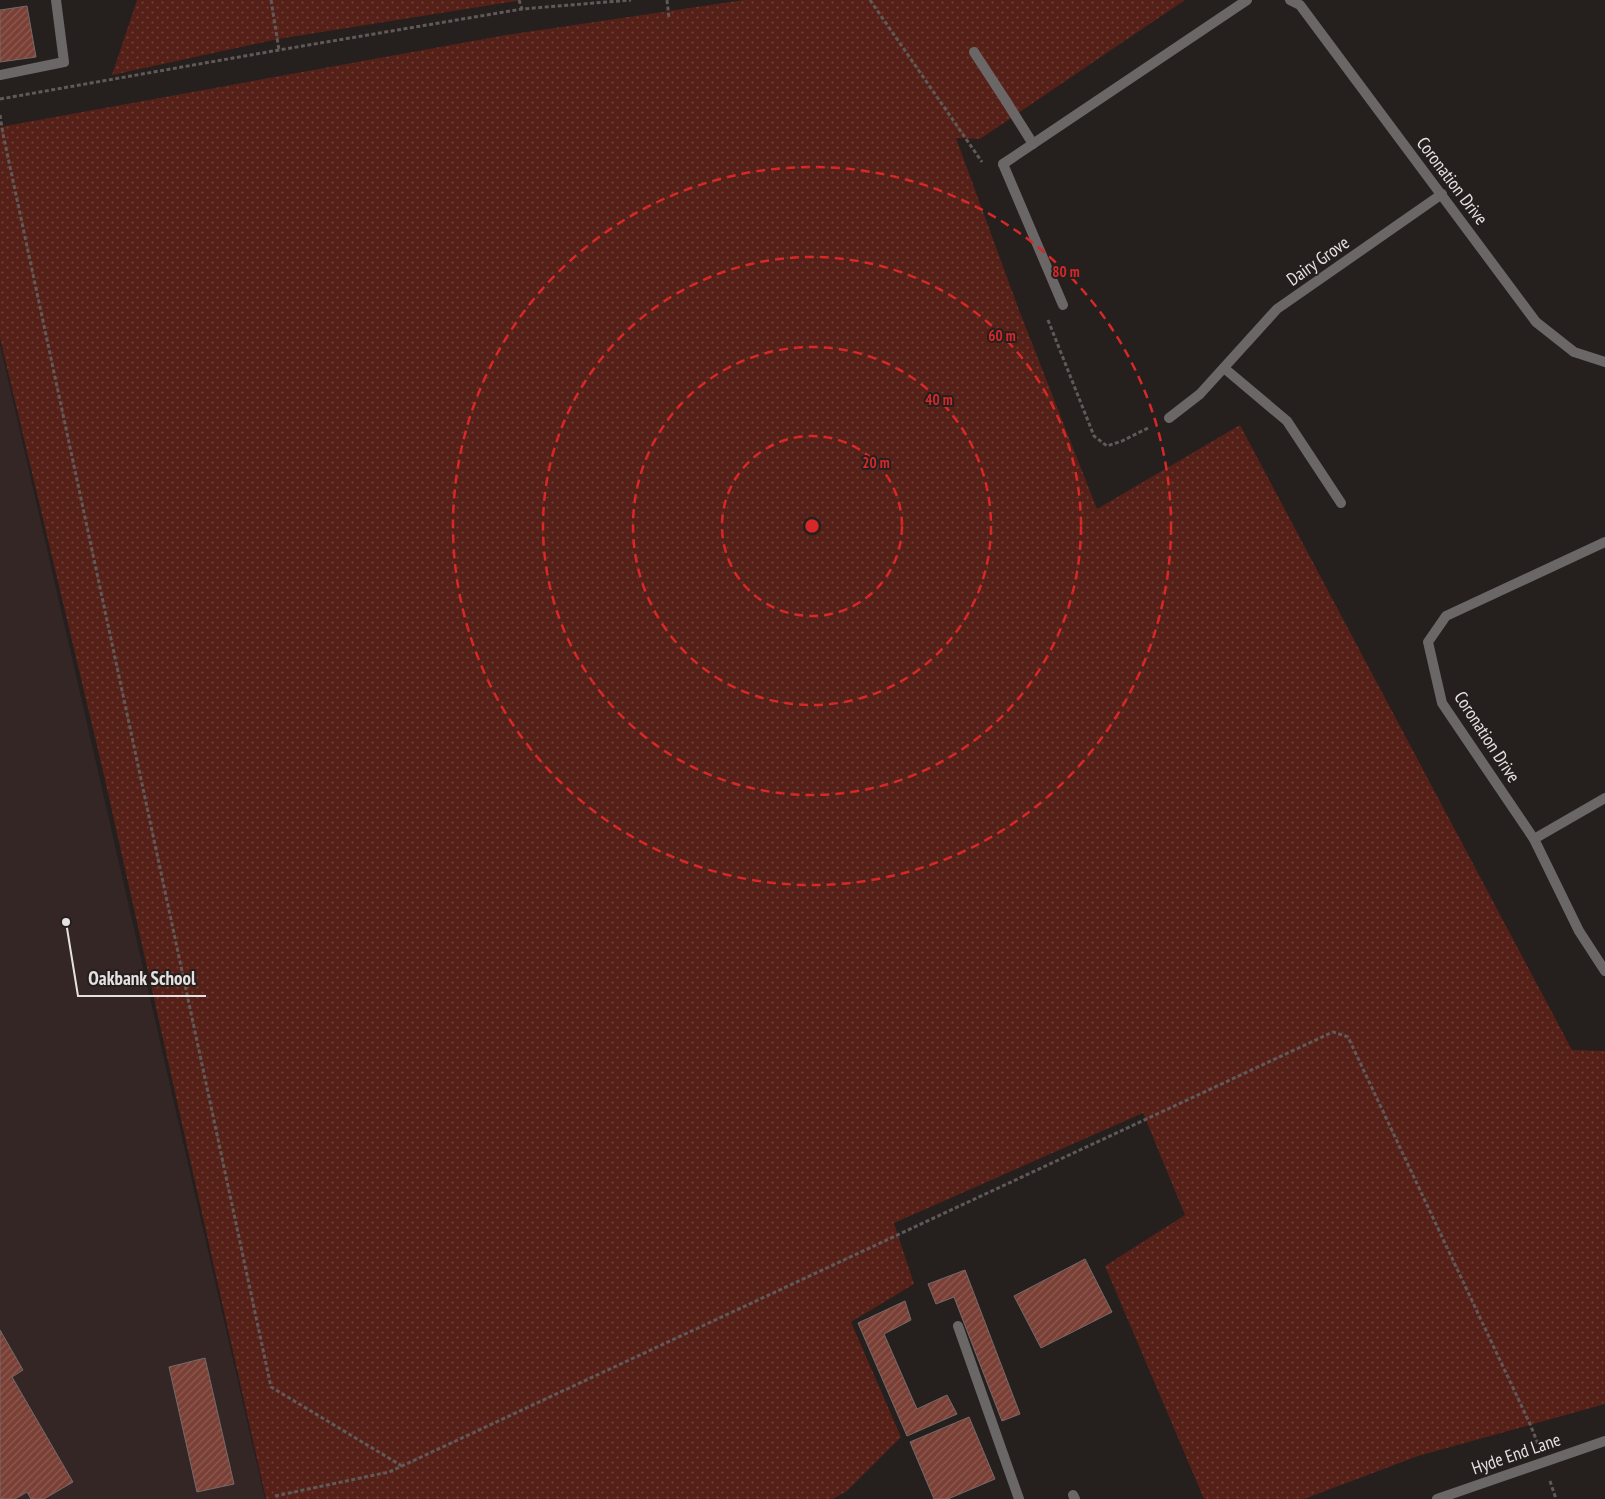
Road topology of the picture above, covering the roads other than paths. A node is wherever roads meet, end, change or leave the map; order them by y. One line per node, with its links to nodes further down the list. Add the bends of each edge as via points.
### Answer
1 (56, 0): 5 (street, via 64,62)
2 (1246, 0): 6 (street)
3 (1290, 0): 7 (street, Coronation Drive, via 1300,5)
4 (974, 52): 6 (street)
5 (0, 76)
6 (1033, 144): 8 (street, via 1003,164)
7 (1442, 194): 9 (street, Coronation Drive, via 1536,322 1574,352); 10 (street, Dairy Grove, via 1277,309)
8 (1063, 305)
9 (1605, 362)
10 (1224, 368): 11 (street, Dairy Grove, via 1200,394); 12 (street, via 1287,421)
11 (1169, 418)
12 (1341, 503)
13 (1605, 542): 15 (street, Coronation Drive, via 1446,616 1428,642 1442,703)
14 (1605, 798): 15 (street)
15 (1534, 839): 16 (street, Coronation Drive, via 1579,931)
16 (1605, 971)
17 (958, 1326): 19 (street)
18 (1605, 1441): 20 (street, Hyde End Lane)
19 (1019, 1499)
20 (1437, 1499)

